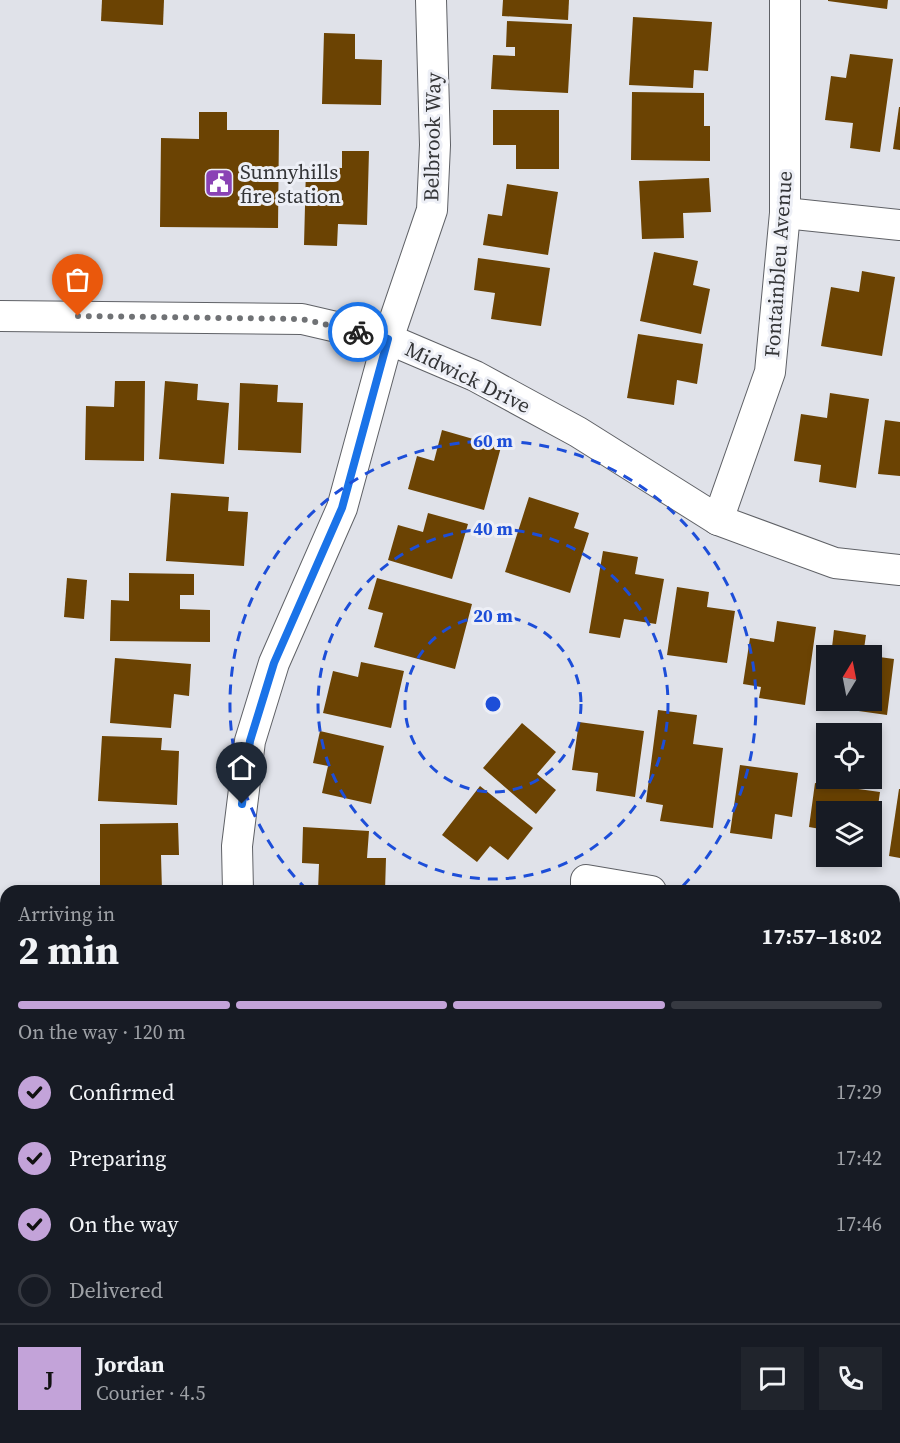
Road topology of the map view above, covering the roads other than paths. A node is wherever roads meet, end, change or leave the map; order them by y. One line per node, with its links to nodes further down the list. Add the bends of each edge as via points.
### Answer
1 (432, 0): 6 (street, Belbrook Way, via 432,210)
2 (785, 0): 3 (street, Fontainbleu Avenue)
3 (785, 213): 4 (street); 7 (street, Fontainbleu Avenue, via 770,372)
4 (900, 225)
5 (0, 316): 6 (street, Midwick Drive, via 302,319)
6 (388, 339): 7 (street, Midwick Drive, via 475,376 567,426); 9 (street, Belbrook Way, via 342,508 274,663 250,741 237,846)
7 (718, 520): 8 (street, Midwick Drive, via 835,563)
8 (900, 570)
9 (238, 885)

